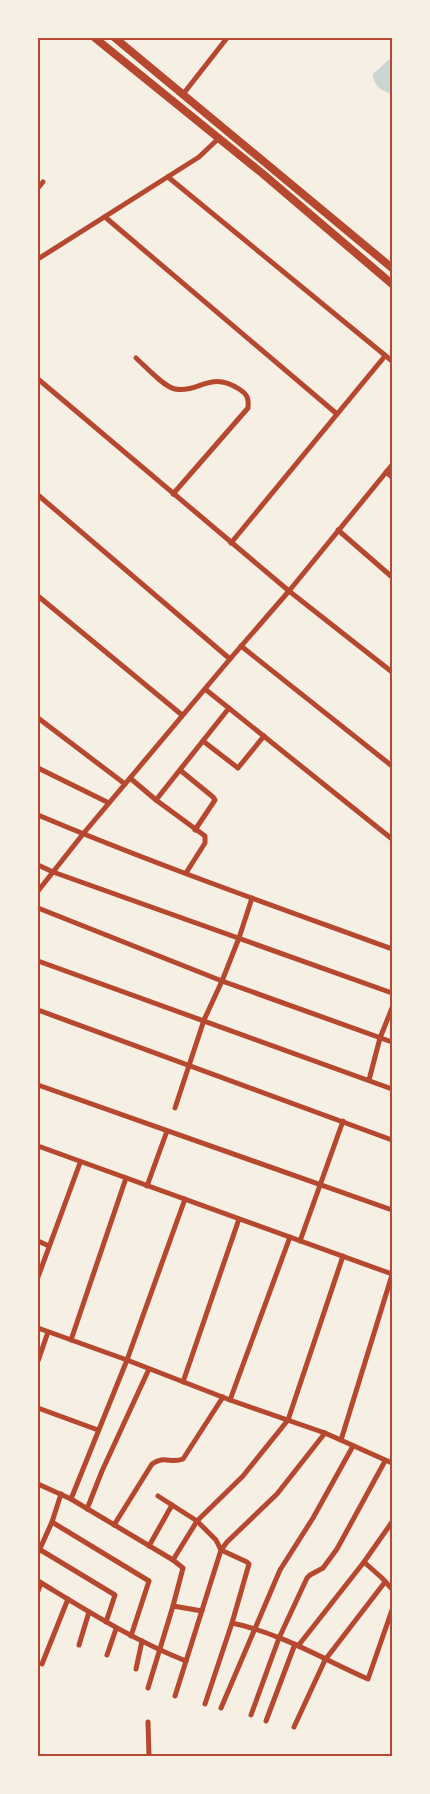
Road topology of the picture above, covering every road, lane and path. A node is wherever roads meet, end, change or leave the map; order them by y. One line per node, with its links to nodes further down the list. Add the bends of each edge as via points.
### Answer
1 (95, 38): 5 (main road)
2 (115, 38): 4 (main road)
3 (227, 38): 4 (street)
4 (184, 94): 11 (main road)
5 (219, 138): 6 (street, via 199,157); 12 (main road)
6 (168, 177): 9 (street); 13 (street)
7 (43, 182): 8 (street)
8 (38, 188)
9 (105, 217): 10 (street); 17 (street)
10 (38, 259)
11 (392, 268)
12 (392, 284)
13 (385, 356): 15 (street); 17 (street)
14 (136, 358): 22 (street, via 175,389 212,381 228,382 249,399 248,408)
15 (392, 361)
16 (38, 379): 22 (street)
17 (337, 414): 24 (street)
18 (392, 465): 19 (street)
19 (386, 472): 20 (street); 23 (street)
20 (392, 477)
21 (38, 494): 29 (street)
22 (173, 494): 24 (street)
23 (338, 530): 25 (street); 26 (street)
24 (231, 542): 26 (street)
25 (392, 577)
26 (289, 591): 28 (street); 30 (street)
27 (38, 596): 33 (street)
28 (241, 646): 29 (street); 37 (street)
29 (230, 659): 31 (street)
30 (392, 672)
31 (205, 688): 32 (street); 33 (street)
32 (229, 708): 35 (street); 36 (street)
33 (182, 715): 40 (street)
34 (38, 718): 41 (street)
35 (264, 736): 36 (street, via 238,768); 47 (street)
36 (203, 741): 39 (street)
37 (392, 766)
38 (38, 768): 43 (street)
39 (180, 770): 42 (street); 45 (street, via 215,800)
40 (130, 778): 41 (street); 42 (street)
41 (125, 784): 43 (street)
42 (156, 800): 45 (street)
43 (110, 803): 46 (street)
44 (38, 815): 46 (street)
45 (195, 830): 50 (street, via 206,839)
46 (83, 834): 49 (street); 50 (street)
47 (392, 839)
48 (38, 865): 49 (street)
49 (53, 872): 51 (street); 54 (street)
50 (186, 873): 52 (street)
51 (38, 891)
52 (252, 898): 54 (street); 55 (street)
53 (38, 908): 57 (street)
54 (240, 938): 57 (street); 58 (street)
55 (392, 948)
56 (38, 961): 61 (street)
57 (222, 981): 61 (street); 62 (street)
58 (392, 993)
59 (392, 1008): 62 (street)
60 (38, 1010): 64 (street)
61 (204, 1020): 64 (street); 65 (street)
62 (380, 1038): 63 (street); 65 (street)
63 (392, 1042)
64 (190, 1066): 68 (street); 69 (street)
65 (369, 1080): 67 (street)
66 (38, 1085): 70 (street)
67 (392, 1089)
68 (175, 1108)
69 (343, 1121): 71 (street); 75 (street)
70 (167, 1131): 75 (street); 76 (street)
71 (392, 1140)
72 (38, 1148): 73 (street)
73 (80, 1163): 74 (street); 83 (street)
74 (126, 1178): 76 (street); 89 (street)
75 (321, 1185): 78 (street); 82 (street)
76 (147, 1186): 77 (street)
77 (185, 1199): 79 (street); 90 (street)
78 (392, 1210)
79 (239, 1219): 80 (street); 93 (street)
80 (290, 1237): 82 (street); 95 (street)
81 (38, 1241): 83 (street)
82 (300, 1241): 84 (street)
83 (49, 1246): 86 (street)
84 (343, 1256): 85 (street); 97 (street)
85 (392, 1275): 100 (street)
86 (38, 1277)
87 (38, 1328): 88 (street)
88 (48, 1332): 89 (street); 91 (street)
89 (71, 1340): 90 (street)
90 (127, 1360): 92 (street); 98 (street); 107 (street)
91 (38, 1361)
92 (149, 1369): 93 (street); 109 (street)
93 (183, 1382): 94 (street)
94 (223, 1397): 95 (street); 113 (street, via 183,1459 161,1459 152,1464)
95 (230, 1400): 97 (street)
96 (38, 1408): 98 (street)
97 (288, 1420): 99 (street); 110 (street, via 243,1476)
98 (98, 1430): 107 (street)
99 (325, 1433): 100 (street); 115 (street, via 277,1494)
100 (341, 1440): 101 (street)
101 (353, 1446): 102 (street); 130 (street, via 280,1570)
102 (385, 1461): 103 (street); 133 (street, via 337,1549 323,1568 307,1578)
103 (392, 1463)
104 (38, 1484): 105 (street)
105 (61, 1494): 107 (street); 111 (street)
106 (158, 1496): 108 (street)
107 (71, 1499): 109 (street)
108 (172, 1505): 110 (street); 114 (street)
109 (87, 1509): 113 (street)
110 (196, 1521): 115 (street, via 216,1540); 117 (street)
111 (52, 1522): 116 (street); 132 (street, via 149,1581)
112 (392, 1522): 118 (street)
113 (114, 1525): 114 (street)
114 (149, 1546): 117 (street)
115 (221, 1550): 126 (street); 129 (street, via 249,1564)
116 (38, 1551): 128 (street, via 115,1595)
117 (173, 1560): 124 (street, via 183,1569)
118 (364, 1562): 120 (street); 136 (street)
119 (39, 1582): 122 (street); 123 (street)
120 (385, 1582): 121 (street); 139 (street)
121 (392, 1589)
122 (38, 1591)
123 (68, 1599): 127 (street); 141 (street)
124 (173, 1606): 126 (street); 137 (street)
125 (392, 1610): 139 (street, via 368,1679)
126 (202, 1611): 140 (street)
127 (89, 1612): 128 (street); 135 (street)
128 (106, 1622): 131 (street)
129 (232, 1623): 130 (street); 145 (street)
130 (255, 1628): 133 (street); 146 (street)
131 (116, 1629): 132 (street); 138 (street)
132 (131, 1636): 134 (street)
133 (279, 1638): 136 (street); 147 (street)
134 (142, 1641): 137 (street); 142 (street)
135 (79, 1645)
136 (297, 1645): 139 (street); 148 (street)
137 (159, 1651): 140 (street); 143 (street)
138 (107, 1655)
139 (325, 1660): 150 (street)
140 (186, 1661): 144 (street)
141 (42, 1664)
142 (136, 1668)
143 (148, 1688)
144 (175, 1696)
145 (205, 1704)
146 (221, 1708)
147 (251, 1715)
148 (266, 1721)
149 (148, 1722): 151 (street)
150 (294, 1727)
151 (149, 1756)

